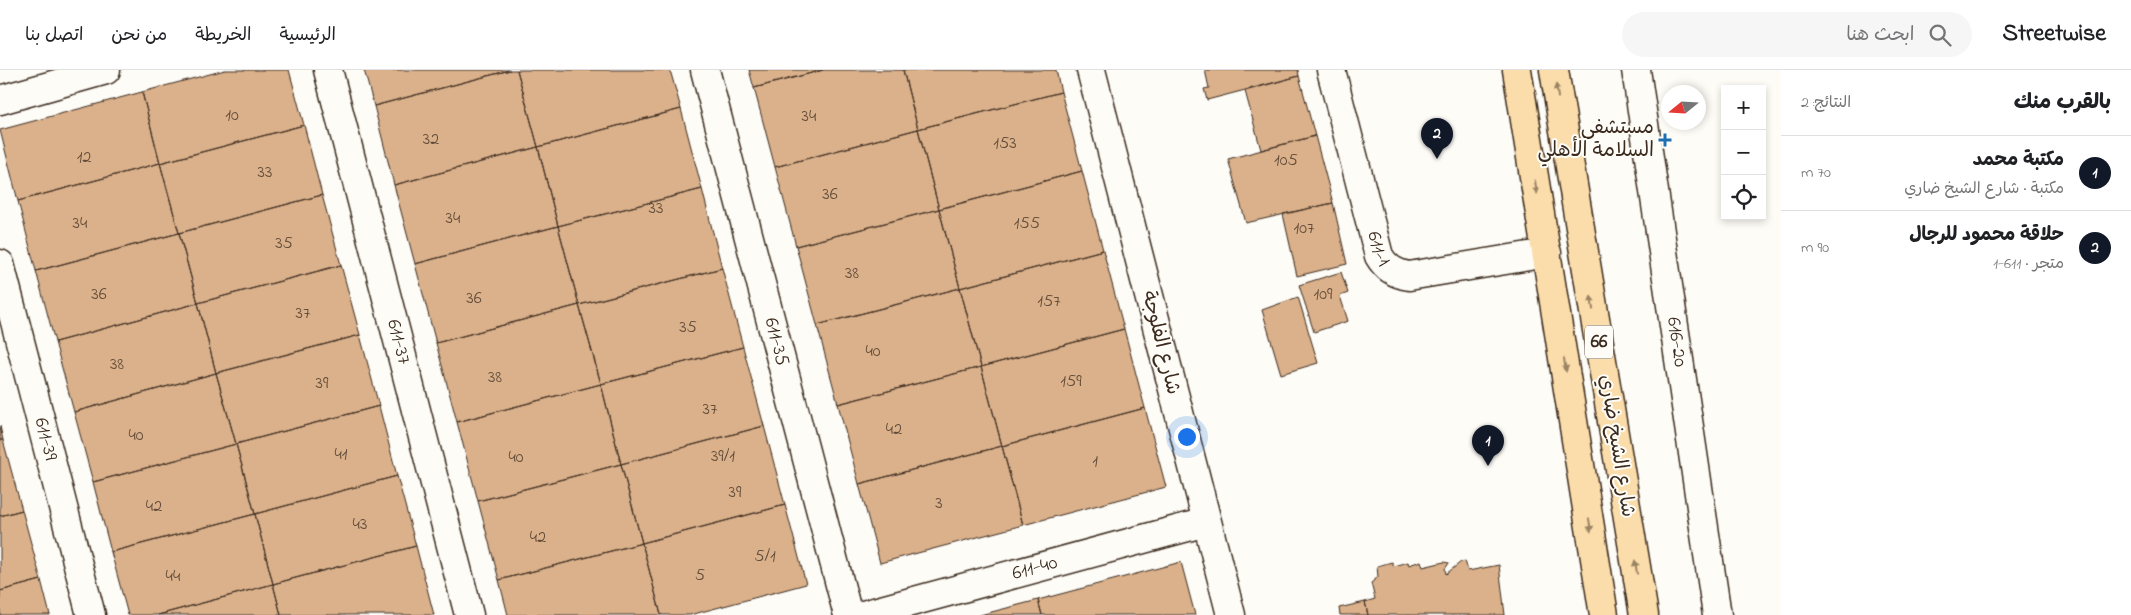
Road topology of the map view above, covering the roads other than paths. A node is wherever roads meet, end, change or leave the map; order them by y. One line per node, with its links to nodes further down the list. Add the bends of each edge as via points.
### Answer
1 (106, 70): 9 (street)
2 (328, 70): 14 (street, 611-37)
3 (705, 70): 15 (street, 611-35)
4 (1091, 70): 12 (street, شارع الفلوجة)
5 (1331, 70): 10 (street, 611-1, via 1379,256 1391,270 1409,276)
6 (1517, 70): 10 (main road, شارع الشيخ ضاري / 66, one-way to 10)
7 (1554, 70): 19 (main road, شارع الشيخ ضاري / 66, one-way to 7)
8 (1636, 70): 20 (street, 616-20)
9 (0, 100)
10 (1547, 253): 18 (main road, شارع الشيخ ضاري / 66, one-way to 18)
11 (0, 264): 13 (street, 611-39)
12 (1206, 522): 16 (street, 611-40); 17 (street, شارع الفلوجة)
13 (91, 615)
14 (469, 615)
15 (848, 615)
16 (863, 615)
17 (1231, 615)
18 (1604, 615)
19 (1644, 615)
20 (1717, 615)

